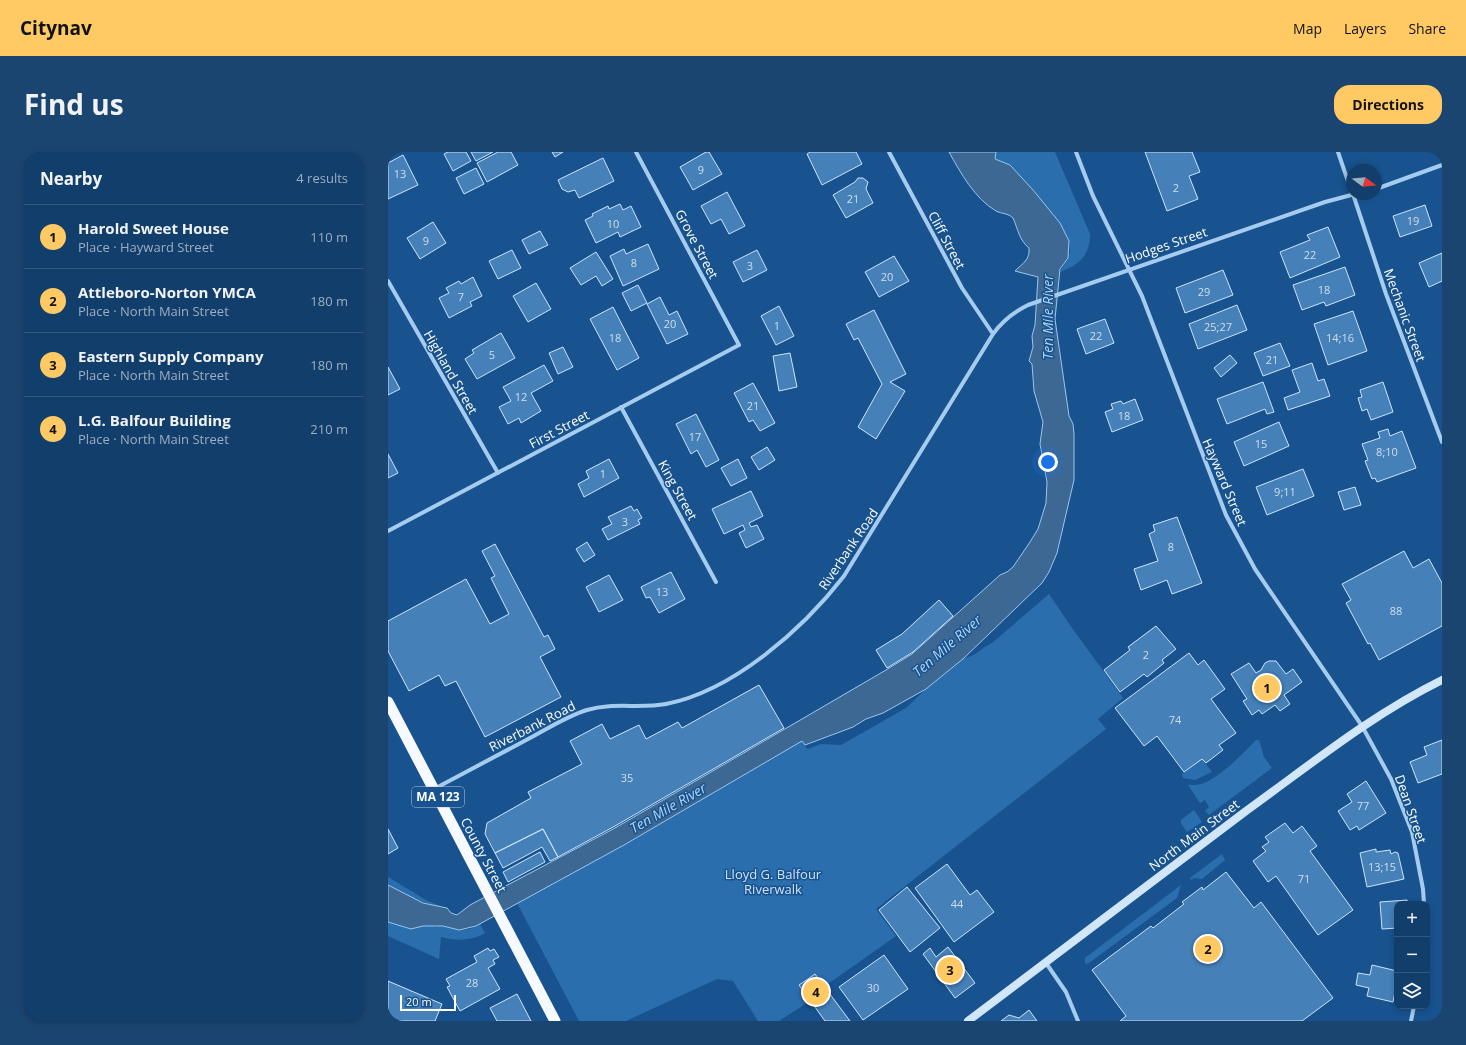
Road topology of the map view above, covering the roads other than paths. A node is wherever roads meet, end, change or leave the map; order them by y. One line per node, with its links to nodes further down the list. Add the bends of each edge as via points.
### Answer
1 (636, 152): 13 (street, Grove Street)
2 (889, 152): 12 (street, Cliff Street, via 962,288)
3 (1076, 152): 10 (street, via 1093,196)
4 (1338, 152): 6 (street, Mechanic Street)
5 (1442, 165): 7 (street)
6 (1346, 174)
7 (1382, 187)
8 (1346, 196): 10 (street, Hodges Street)
9 (1355, 200): 15 (street, Mechanic Street, via 1386,294)
10 (1129, 268): 12 (street, Hodges Street, via 1028,305 1007,317); 21 (street, Hayward Street, via 1226,515 1255,569)
11 (388, 282): 16 (street, Highland Street)
12 (993, 334): 22 (street, Riverbank Road, via 853,564 816,610 783,640 745,668 693,696 657,705 587,710 563,720)
13 (739, 345): 14 (street, First Street)
14 (621, 408): 16 (street, First Street); 18 (street, King Street)
15 (1442, 442)
16 (498, 473): 17 (street, First Street)
17 (388, 531)
18 (716, 582)
19 (1442, 680): 21 (main road, North Main Street)
20 (388, 702): 22 (highway, County Street / MA 123)
21 (1362, 726): 23 (street, Dean Street, via 1391,779 1412,832); 24 (main road, North Main Street)
22 (434, 789): 26 (highway, County Street / MA 123)
23 (1424, 901)
24 (1045, 962): 27 (main road, North Main Street); 28 (street, via 1066,992)
25 (1413, 1009): 29 (street)
26 (555, 1021)
27 (968, 1021)
28 (1078, 1021)
29 (1411, 1021)

